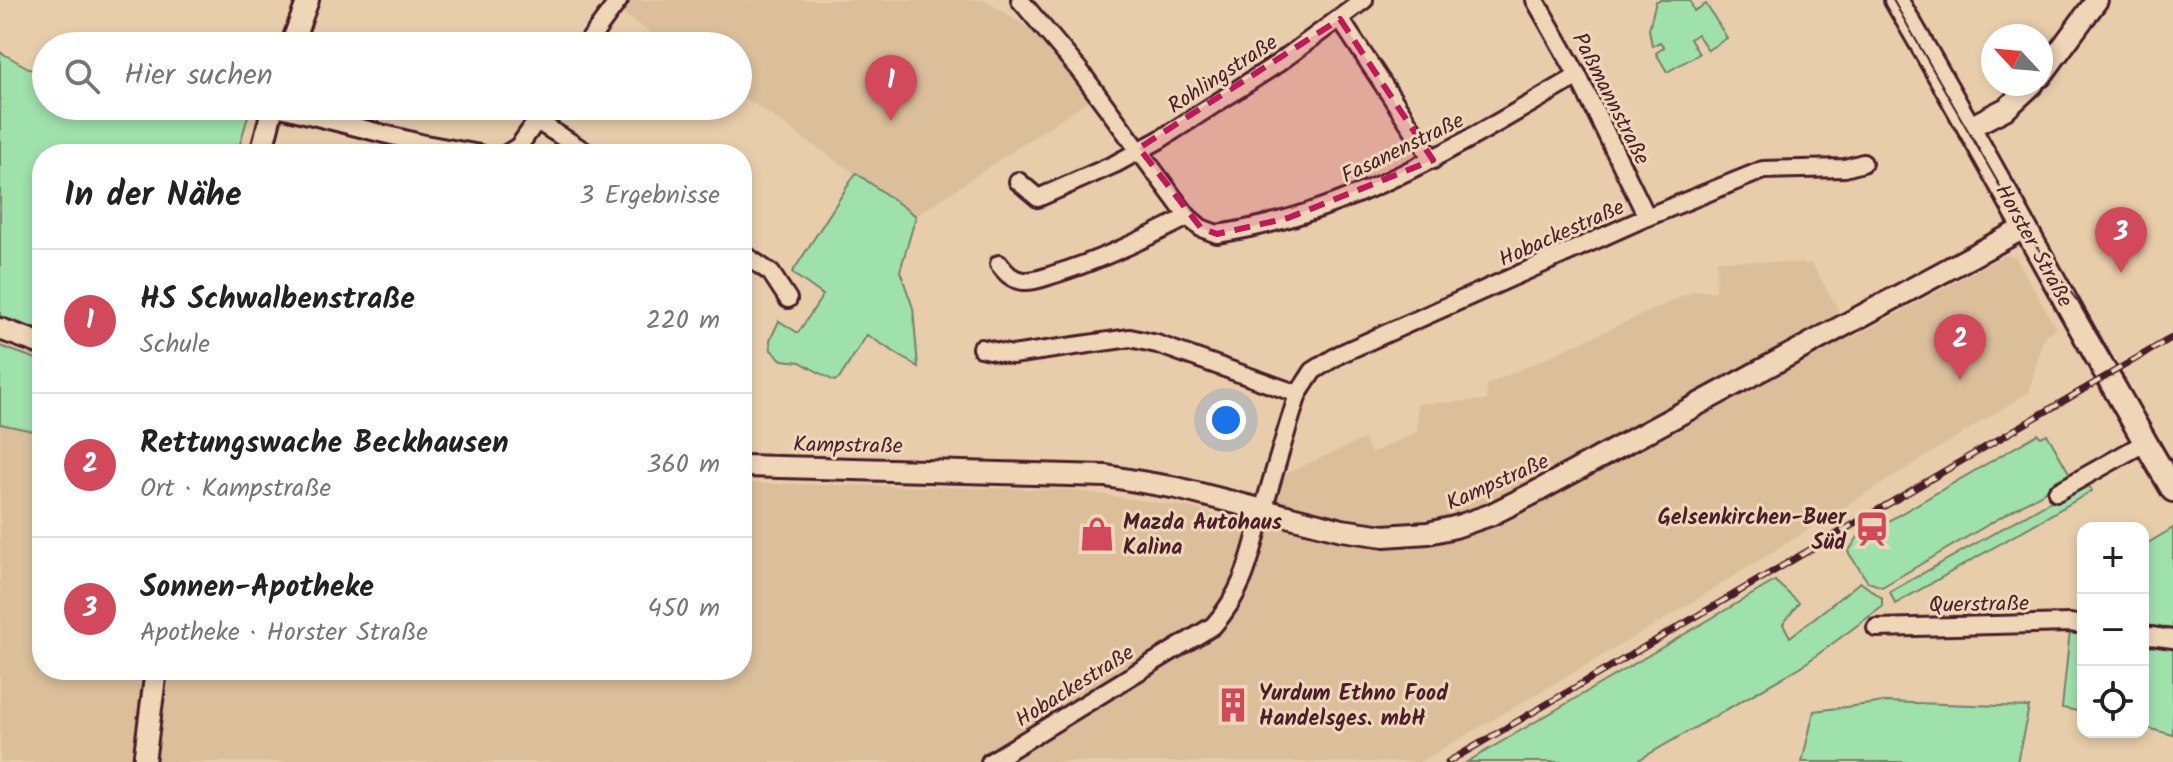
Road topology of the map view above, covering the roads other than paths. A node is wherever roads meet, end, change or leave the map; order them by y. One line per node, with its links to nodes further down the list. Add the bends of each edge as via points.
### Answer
1 (308, 0): 9 (street)
2 (619, 0): 10 (street)
3 (1364, 0): 8 (street, Rohlingstraße)
4 (1896, 0): 18 (main road, Horster Straße)
5 (2097, 0): 11 (street)
6 (1023, 1): 23 (street)
7 (1541, 2): 12 (street, Paßmannstraße)
8 (1340, 19): 23 (street, Rohlingstraße, via 1264,73); 24 (street)
9 (296, 32)
10 (595, 32)
11 (2053, 60)
12 (1578, 76): 24 (street, Fasanenstraße); 28 (street, Paßmannstraße)
13 (2020, 96): 18 (street)
14 (270, 120): 19 (street)
15 (329, 120): 20 (street)
16 (537, 120): 21 (street)
17 (550, 120): 22 (street)
18 (1970, 127): 29 (main road, Horster Straße)
19 (264, 144)
20 (425, 144)
21 (520, 144)
22 (578, 144)
23 (1139, 148): 26 (street, Rohlingstraße, via 1038,198); 27 (street)
24 (1433, 160): 27 (street, Fasanenstraße, via 1323,208 1234,231 1217,234)
25 (1863, 163): 28 (street, Hobackestraße, via 1763,170)
26 (1018, 181)
27 (1188, 217): 31 (street, via 1124,248 1038,279 1008,276)
28 (1647, 217): 36 (street, Hobackestraße, via 1340,354 1313,371)
29 (2024, 228): 37 (main road, Horster Straße); 41 (street, Kampstraße, via 1490,515 1428,533 1384,536)
30 (752, 260): 32 (street, via 771,273)
31 (999, 264)
32 (788, 299)
33 (0, 329): 34 (street)
34 (32, 340)
35 (981, 348): 36 (street, via 1012,355 1130,338)
36 (1298, 394): 41 (street, Hobackestraße)
37 (2146, 442): 39 (main road, Horster Straße); 40 (street)
38 (752, 466): 41 (street, Kampstraße, via 1106,476)
39 (2173, 490)
40 (2057, 492)
41 (1263, 511): 48 (street, Hobackestraße, via 1242,583 1213,626)
42 (2077, 624): 43 (street, Querstraße)
43 (1876, 628)
44 (2149, 636): 45 (street)
45 (2173, 639)
46 (155, 680): 47 (street)
47 (144, 762)
48 (990, 762)

